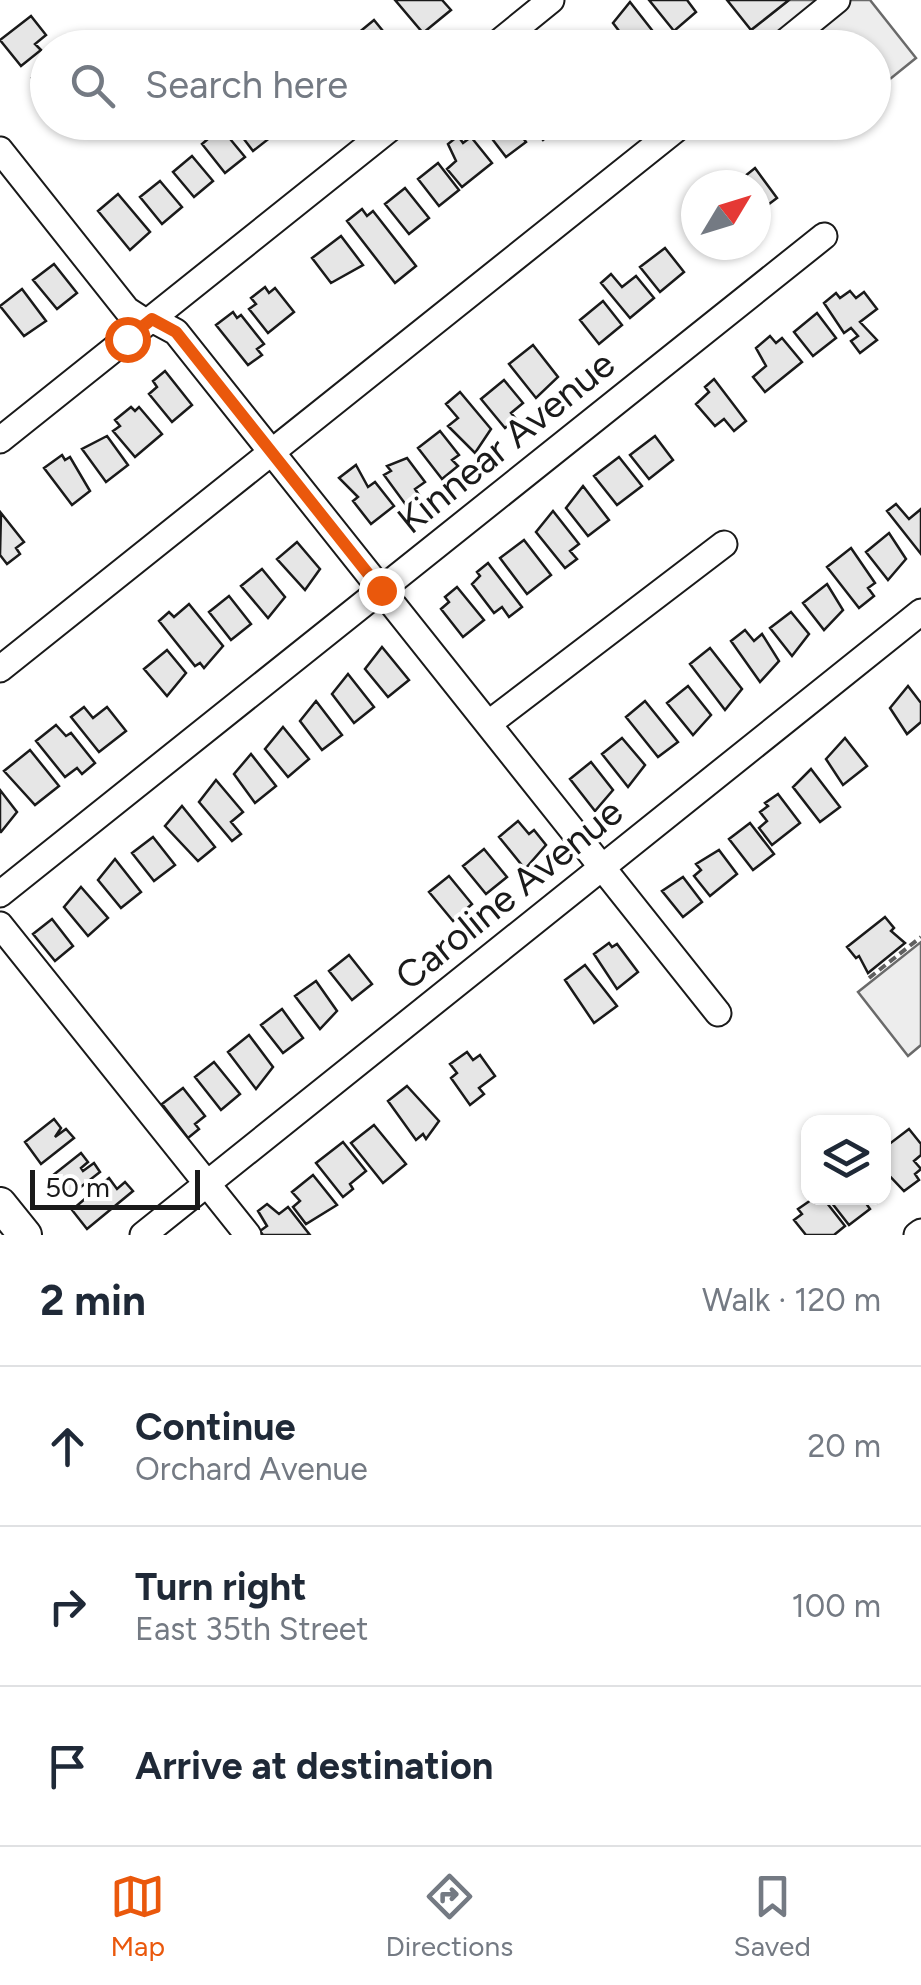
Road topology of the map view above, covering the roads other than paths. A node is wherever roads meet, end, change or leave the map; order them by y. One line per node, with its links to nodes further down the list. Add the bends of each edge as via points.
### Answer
1 (551, 0): 3 (street)
2 (837, 0): 4 (street)
3 (514, 30)
4 (800, 30)
5 (376, 140): 9 (street)
6 (662, 140): 11 (street)
7 (0, 150): 9 (street, via 127,310)
8 (824, 236): 13 (street, Kinnear Avenue)
9 (150, 321): 10 (street); 11 (street, via 176,332)
10 (0, 440)
11 (271, 452): 13 (street); 15 (street)
12 (724, 544): 16 (street)
13 (381, 590): 16 (street); 18 (street, Kinnear Avenue)
14 (921, 612): 17 (street, Caroline Avenue)
15 (0, 669)
16 (488, 724): 17 (street)
17 (602, 867): 20 (street); 21 (street, Caroline Avenue)
18 (0, 894)
19 (0, 925): 21 (street)
20 (718, 1012)
21 (208, 1184): 24 (street, Caroline Avenue); 25 (street)
22 (0, 1204): 23 (main road)
23 (25, 1235)
24 (143, 1235)
25 (248, 1235)

